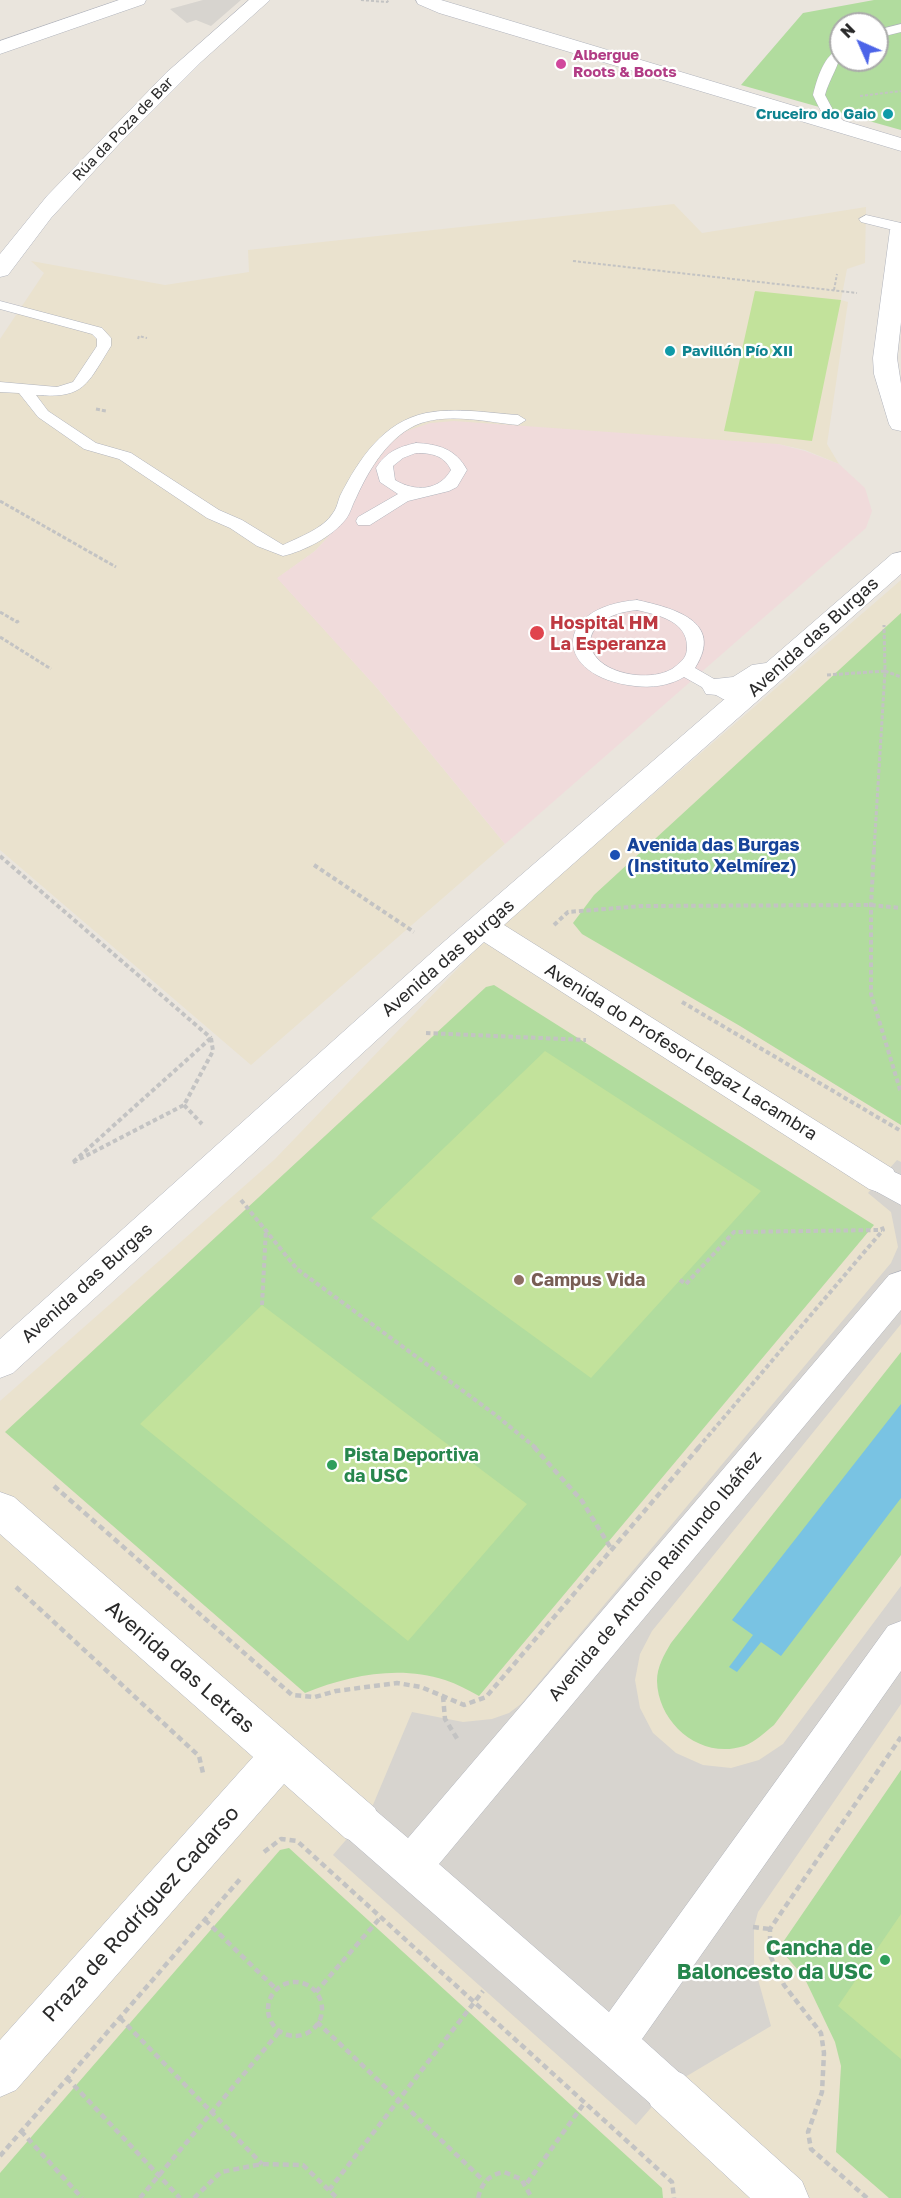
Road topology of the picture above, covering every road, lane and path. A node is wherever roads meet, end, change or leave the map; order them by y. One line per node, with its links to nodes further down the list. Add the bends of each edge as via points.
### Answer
1 (137, 0): 6 (street)
2 (261, 0): 15 (street, Rúa da Poza de Bar, via 150,98 24,234)
3 (361, 0): 4 (path)
4 (389, 0)
5 (425, 0): 10 (street)
6 (0, 48)
7 (829, 66): 10 (lane, via 819,95 828,114)
8 (901, 91): 9 (path)
9 (863, 96)
10 (846, 130): 11 (street)
11 (901, 145)
12 (866, 219): 13 (lane)
13 (901, 229): 23 (street, via 885,358 886,375)
14 (573, 261): 17 (path)
15 (0, 270)
16 (837, 274): 17 (path)
17 (834, 290): 18 (path)
18 (846, 292)
19 (0, 305): 21 (lane, via 97,331 104,338 104,346 79,385 58,393)
20 (0, 387): 21 (lane)
21 (25, 391): 22 (lane, via 43,414 90,446 125,456 213,514 283,551 339,517 370,459 387,437 406,424 430,417)
22 (518, 420)
23 (901, 424)
24 (384, 475): 25 (lane, via 396,488); 25 (lane, via 364,521); 25 (lane, via 388,461 416,448 440,451 456,462 459,470 452,484 430,493)
25 (418, 493)
26 (0, 501): 29 (path)
27 (901, 549): 39 (street, Avenida das Burgas, via 750,681)
28 (901, 560): 39 (street, Avenida das Burgas)
29 (116, 567)
30 (0, 612): 32 (path)
31 (883, 619): 36 (path)
32 (20, 620)
33 (0, 637): 34 (path)
34 (51, 669)
35 (685, 670): 35 (lane, via 699,647 686,622 672,613 655,607 618,607 602,612 582,632 580,645 585,657 611,677 650,682); 39 (lane)
36 (885, 671): 37 (path); 38 (path); 42 (path)
37 (817, 677)
38 (901, 677)
39 (729, 694): 44 (street, Avenida das Burgas)
40 (0, 856): 49 (path)
41 (314, 865): 46 (path)
42 (871, 905): 43 (path); 45 (path, via 642,906 568,912); 50 (path, via 871,994)
43 (901, 908)
44 (482, 926): 51 (street, Avenida do Profesor Legaz Lacambra); 59 (street, Avenida das Burgas)
45 (552, 926)
46 (417, 934)
47 (420, 1033): 48 (path, via 590,1041)
48 (581, 1034)
49 (211, 1038): 49 (path, via 213,1051 184,1105 72,1163)
50 (901, 1093)
51 (891, 1185)
52 (235, 1192): 54 (path)
53 (879, 1220): 55 (path)
54 (266, 1229): 58 (path); 62 (path, via 297,1269 542,1453 582,1501)
55 (883, 1230): 56 (path, via 734,1232 686,1284); 62 (path)
56 (680, 1281)
57 (901, 1285): 70 (street, Avenida de Antonio Raimundo Ibáñez)
58 (262, 1305)
59 (0, 1362)
60 (54, 1486): 62 (path, via 292,1695 315,1697 397,1683 421,1687 464,1705 486,1697)
61 (0, 1510): 66 (street, Avenida das Letras)
62 (612, 1550)
63 (9, 1581): 67 (path, via 199,1756 203,1773)
64 (901, 1639): 81 (street)
65 (901, 1737): 104 (path, via 770,1929 770,1955 784,1985 821,2033 822,2092 808,2132 811,2149)
66 (282, 1755): 68 (street, Avenida das Letras); 82 (street, Praza de Rodríguez Cadarso)
67 (200, 1783)
68 (360, 1823): 70 (street)
69 (259, 1857): 72 (path, via 281,1839 297,1841)
70 (410, 1867): 74 (street)
71 (244, 1875): 73 (path)
72 (380, 1918): 76 (path); 77 (path)
73 (205, 1920): 75 (path); 78 (path)
74 (511, 1955): 77 (path); 81 (street)
75 (277, 1990): 76 (path, via 297,1981); 80 (path, via 268,2012 271,2024)
76 (316, 1992): 79 (path, via 321,2007)
77 (474, 2003): 85 (path); 86 (path)
78 (120, 2018): 83 (path); 87 (path)
79 (317, 2022): 80 (path, via 299,2037); 85 (path)
80 (279, 2032): 87 (path)
81 (613, 2043): 84 (street)
82 (0, 2074)
83 (67, 2078): 88 (path); 91 (path)
84 (667, 2090): 95 (street)
85 (398, 2100): 92 (path); 94 (path)
86 (585, 2102): 93 (path); 103 (path, via 672,2182)
87 (212, 2113): 90 (path); 91 (path)
88 (21, 2131): 89 (path); 96 (path)
89 (0, 2156)
90 (262, 2164): 94 (path, via 303,2165); 99 (path, via 221,2172)
91 (159, 2175): 97 (path); 98 (path)
92 (484, 2181): 93 (path, via 506,2171); 101 (path)
93 (527, 2183): 102 (path)
94 (329, 2190): 100 (path)
95 (783, 2197)
96 (82, 2198)
97 (140, 2198)
98 (180, 2198)
99 (194, 2198)
100 (337, 2198)
101 (478, 2198)
102 (532, 2198)
103 (674, 2198)
104 (867, 2198)

